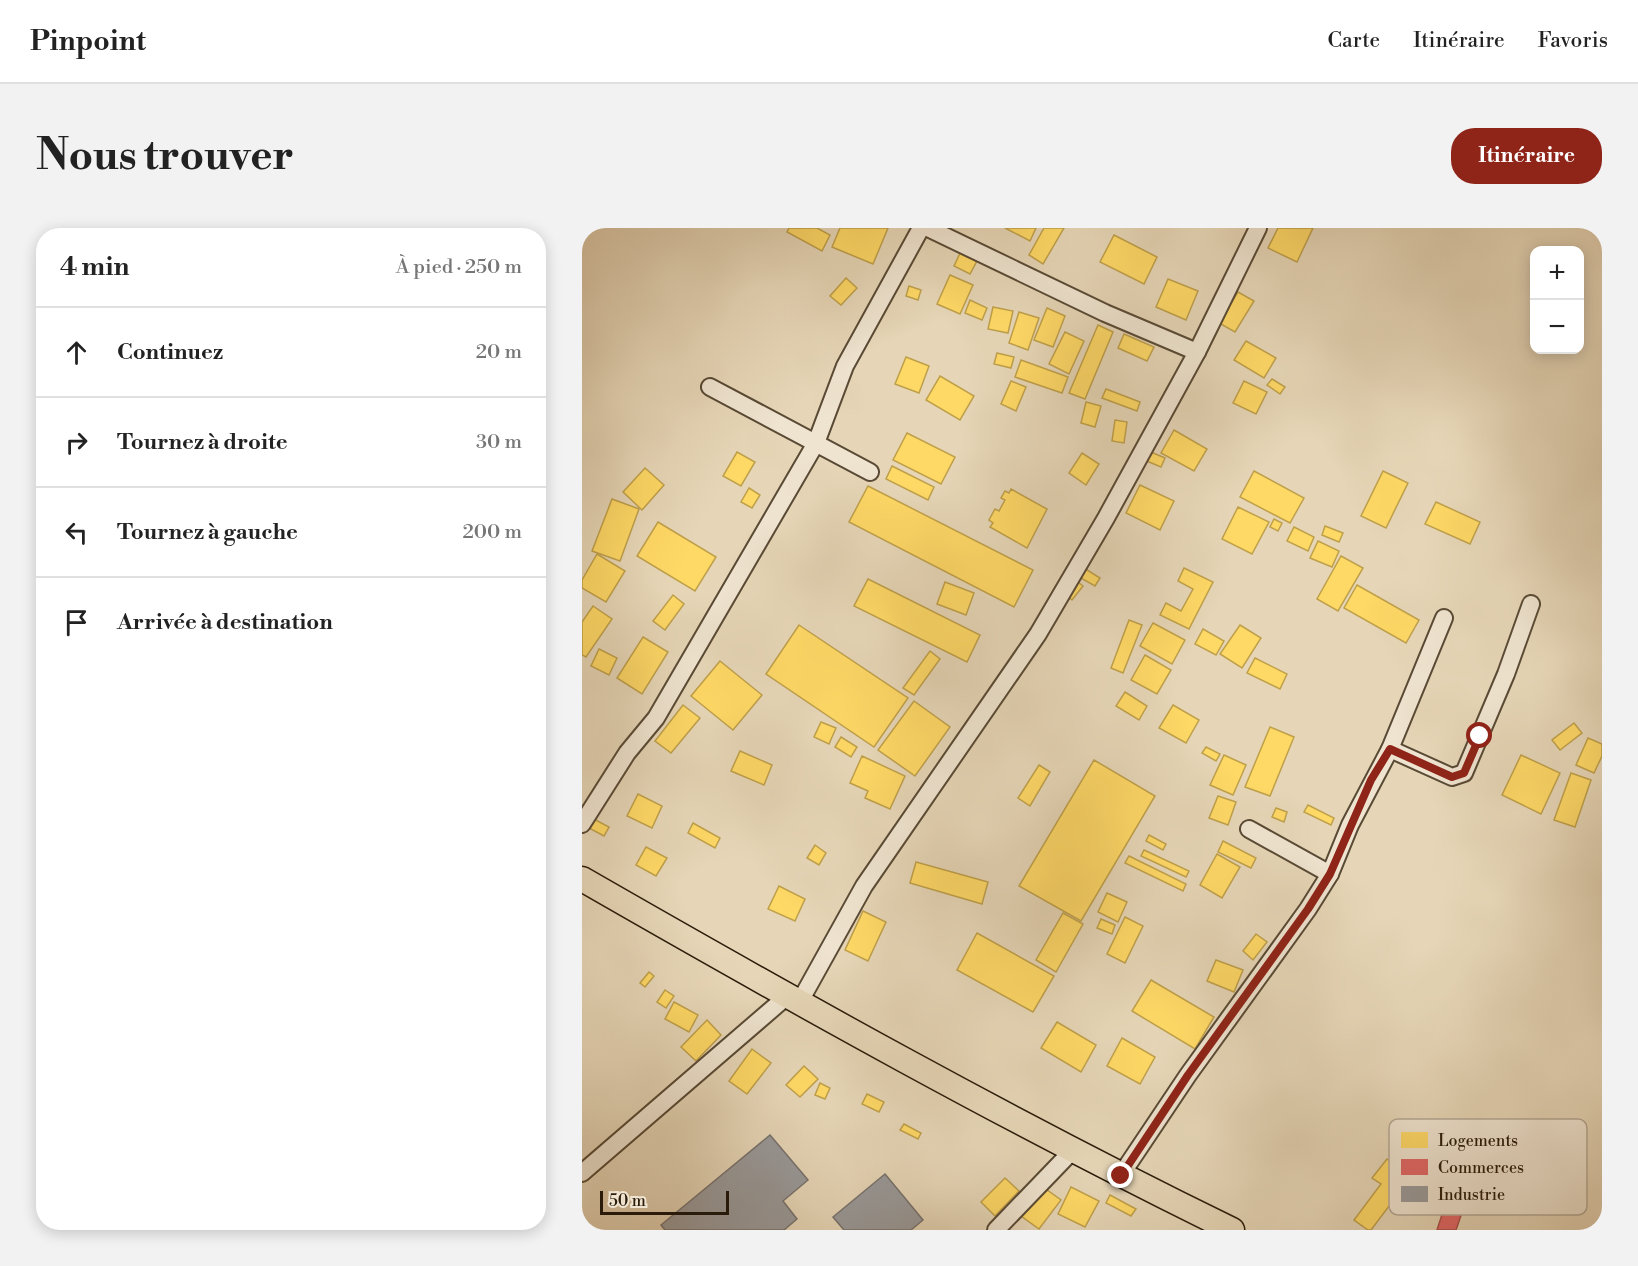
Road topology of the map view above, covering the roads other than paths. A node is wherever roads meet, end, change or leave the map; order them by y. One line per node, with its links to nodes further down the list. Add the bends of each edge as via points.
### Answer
1 (921, 228): 6 (street, via 845,366)
2 (928, 228): 4 (street, via 1106,314)
3 (1258, 228): 4 (street)
4 (1197, 352): 15 (street, via 1038,634 864,886)
5 (710, 387): 6 (street)
6 (816, 443): 7 (street); 11 (street, via 656,718 627,753)
7 (870, 471)
8 (1531, 604): 10 (street, via 1464,773 1452,777)
9 (1444, 618): 10 (street)
10 (1390, 749): 13 (street, via 1363,798)
11 (582, 824)
12 (1249, 829): 13 (street)
13 (1330, 874): 18 (street)
14 (582, 879): 15 (highway)
15 (793, 1000): 16 (highway); 17 (street)
16 (1073, 1150): 18 (highway); 19 (street)
17 (582, 1173)
18 (1121, 1176): 20 (highway)
19 (996, 1230)
20 (1232, 1230)

